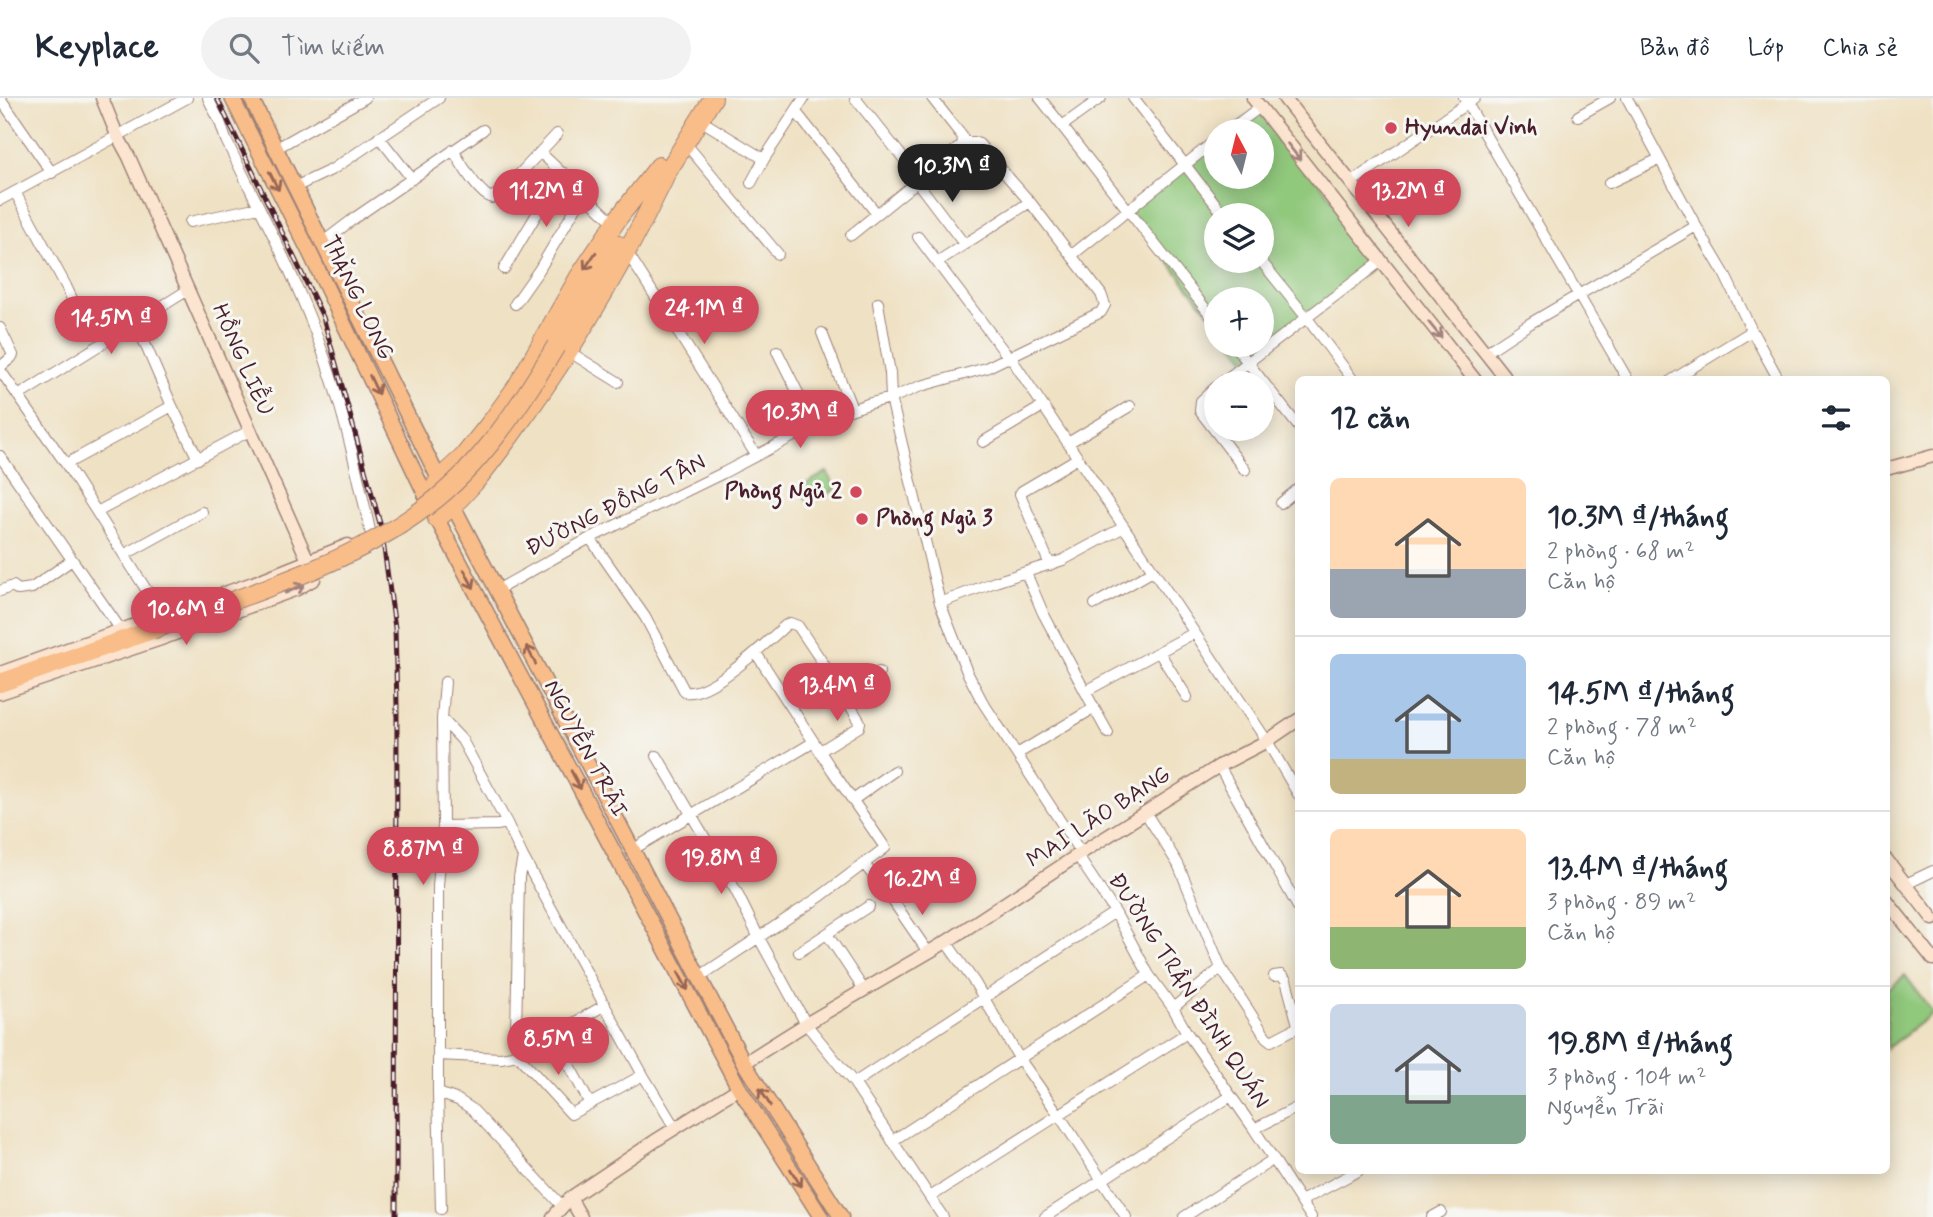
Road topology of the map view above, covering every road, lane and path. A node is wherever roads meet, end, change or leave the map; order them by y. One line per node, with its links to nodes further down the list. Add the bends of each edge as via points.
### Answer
1 (0, 98): 42 (street)
2 (102, 98): 29 (street, HỒNG LIỄU)
3 (187, 98): 29 (street)
4 (208, 98): 56 (street)
5 (232, 98): 37 (main road, THĂNG LONG)
6 (251, 98): 33 (main road, THĂNG LONG)
7 (365, 98): 33 (street)
8 (439, 98): 30 (street)
9 (700, 98): 24 (highway)
10 (713, 98): 24 (highway)
11 (804, 98): 22 (street)
12 (855, 98): 45 (street)
13 (932, 98): 31 (street)
14 (1040, 98): 26 (street)
15 (1101, 98): 26 (street)
16 (1133, 98): 40 (street)
17 (1284, 98): 47 (street)
18 (1610, 98): 23 (street)
19 (1627, 98): 39 (street)
20 (1469, 99): 47 (street); 74 (street)
21 (1256, 102): 25 (street); 52 (street, one-way to 52)
22 (796, 112): 38 (street); 58 (street)
23 (1578, 116)
24 (695, 119): 32 (highway); 38 (street); 41 (highway)
25 (1240, 119)
26 (1062, 126): 57 (street)
27 (483, 130): 34 (street)
28 (557, 134): 36 (street)
29 (117, 135): 42 (street); 73 (street, HỒNG LIỄU)
30 (379, 137): 44 (street); 49 (street, via 333,169)
31 (963, 142): 45 (street); 54 (street, via 979,144)
32 (686, 144): 41 (highway); 67 (street)
33 (275, 149): 37 (main road); 49 (main road, THĂNG LONG)
34 (453, 150): 36 (street, via 486,197 492,198); 44 (street)
35 (1204, 150): 40 (street)
36 (540, 152): 43 (street)
37 (261, 156): 123 (main road, THĂNG LONG, one-way to 123)
38 (764, 159): 46 (street)
39 (1660, 159): 48 (street); 61 (street)
40 (1185, 166): 55 (street); 57 (street)
41 (661, 172): 60 (highway); 66 (highway); 84 (highway)
42 (52, 173): 50 (street)
43 (564, 173): 51 (street); 71 (street)
44 (412, 179): 64 (street)
45 (918, 180): 58 (street); 65 (street)
46 (751, 183)
47 (1350, 183): 52 (street); 86 (street)
48 (1609, 183)
49 (295, 187): 64 (main road, THĂNG LONG)
50 (15, 192): 53 (street); 79 (street)
51 (584, 194): 60 (street); 76 (street)
52 (1332, 199): 69 (street)
53 (0, 200)
54 (1030, 202): 65 (street); 68 (street)
55 (1214, 203)
56 (259, 207): 59 (street); 130 (street, via 332,378)
57 (1129, 211): 68 (street); 77 (street)
58 (877, 214): 62 (street)
59 (190, 222)
60 (615, 222): 121 (highway, one-way to 121, via 517,386 463,457)
61 (1696, 226): 74 (street); 82 (street)
62 (851, 235)
63 (918, 237): 70 (street)
64 (323, 242): 121 (main road, THĂNG LONG)
65 (964, 244): 70 (street)
66 (627, 252): 84 (highway); 113 (street)
67 (778, 254)
68 (1072, 255): 88 (street, ĐƯỜNG ĐỒNG TÂN, via 1104,300 1104,308)
69 (1381, 261): 78 (street); 93 (street, one-way to 93)
70 (937, 262): 88 (street)
71 (504, 270)
72 (1271, 273): 78 (street)
73 (188, 290): 80 (street); 109 (street, HỒNG LIỄU)
74 (1579, 294): 86 (street); 95 (street)
75 (878, 303): 100 (street, ĐƯỜNG TRẦN ĐÌNH QUÁN)
76 (515, 304)
77 (1204, 307)
78 (1307, 317): 89 (street); 92 (street)
79 (80, 318)
80 (136, 323): 99 (street); 102 (street)
81 (0, 328): 90 (street, via 13,355)
82 (1752, 331): 96 (street); 97 (street)
83 (822, 333): 105 (street)
84 (562, 349): 98 (street); 125 (highway, via 539,397); 144 (highway, bridge, via 480,456 428,506 368,544 321,565)
85 (777, 351): 108 (street)
86 (1485, 353): 94 (street)
87 (1244, 357): 89 (street)
88 (1009, 358): 100 (street, ĐƯỜNG ĐỒNG TÂN); 103 (street)
89 (1248, 362): 91 (street); 107 (street)
90 (0, 369): 99 (street)
91 (1236, 371)
92 (1350, 376)
93 (1472, 376)
94 (1504, 376)
95 (1626, 376)
96 (1679, 376)
97 (1777, 376)
98 (618, 382)
99 (18, 396): 118 (street)
100 (891, 398): 105 (street, ĐƯỜNG ĐỒNG TÂN); 142 (street, ĐƯỜNG TRẦN ĐÌNH QUÁN)
101 (1204, 398): 106 (street, via 1200,411)
102 (173, 406): 116 (street); 118 (street)
103 (1043, 406): 111 (street); 112 (street)
104 (1130, 406): 112 (street)
105 (852, 409): 108 (street, ĐƯỜNG ĐỒNG TÂN)
106 (1204, 416)
107 (1295, 422)
108 (814, 425): 113 (street, ĐƯỜNG ĐỒNG TÂN)
109 (251, 430): 116 (street); 134 (street, HỒNG LIỄU)
110 (1223, 441): 120 (street)
111 (984, 442)
112 (1068, 443): 115 (street)
113 (756, 456): 131 (street, ĐƯỜNG ĐỒNG TÂN)
114 (1933, 456): 119 (street)
115 (1077, 458): 129 (street); 135 (street, via 1020,494)
116 (198, 459): 126 (street)
117 (2, 463): 133 (street)
118 (66, 464): 126 (street)
119 (1890, 468)
120 (1245, 470)
121 (439, 479): 123 (highway); 125 (main road, THĂNG LONG)
122 (1295, 491): 124 (street)
123 (428, 500): 128 (main road, THĂNG LONG)
124 (1280, 503)
125 (454, 506): 128 (highway); 139 (main road, NGUYỄN TRÃI)
126 (97, 512): 132 (street)
127 (202, 512): 132 (street)
128 (438, 519): 211 (main road, NGUYỄN TRÃI, one-way to 211)
129 (1124, 527): 135 (street); 136 (street)
130 (371, 535): 134 (street)
131 (590, 538): 139 (street, ĐƯỜNG ĐỒNG TÂN); 148 (street, via 645,617 685,692 719,680)
132 (124, 555): 144 (street)
133 (72, 560): 140 (street, via 32,588 13,586); 145 (street)
134 (309, 562): 138 (street); 141 (street, one-way to 134, via 312,582)
135 (1050, 565): 137 (street)
136 (1153, 571): 143 (street); 146 (street)
137 (1026, 573): 142 (street); 153 (street)
138 (253, 583): 141 (street); 144 (street)
139 (497, 590): 173 (main road, NGUYỄN TRÃI, one-way to 139)
140 (0, 591)
141 (261, 602): 155 (street)
142 (940, 603): 163 (street, ĐƯỜNG TRẦN ĐÌNH QUÁN, via 971,682)
143 (1095, 604)
144 (158, 623): 145 (street); 152 (highway)
145 (121, 630): 150 (street)
146 (1194, 633): 147 (street); 161 (street)
147 (1159, 652): 153 (street); 156 (street)
148 (756, 653): 154 (street, via 786,625 794,624); 162 (street)
149 (880, 672): 154 (street, via 848,693)
150 (0, 673)
151 (445, 682): 158 (street)
152 (0, 683)
153 (1086, 691): 157 (street)
154 (842, 692): 162 (street, via 859,727)
155 (0, 693)
156 (1187, 697)
157 (1094, 708): 160 (street); 163 (street)
158 (442, 719): 171 (street, via 462,740); 172 (street)
159 (1295, 722): 161 (street, MAI LÃO BẠNG)
160 (1108, 733)
161 (1267, 741): 165 (street, MAI LÃO BẠNG); 167 (street)
162 (817, 746): 168 (street); 170 (street)
163 (1017, 754): 174 (street, ĐƯỜNG TRẦN ĐÌNH QUÁN)
164 (657, 756): 170 (street)
165 (1219, 766): 169 (street, MAI LÃO BẠNG); 181 (street)
166 (894, 771): 168 (street)
167 (1295, 789)
168 (853, 800): 176 (street, via 884,846)
169 (1145, 812): 174 (street, MAI LÃO BẠNG); 192 (street, via 1178,864)
170 (690, 815): 173 (street); 187 (street)
171 (507, 823): 172 (street); 175 (street)
172 (443, 826): 205 (street, via 438,886)
173 (632, 850): 194 (main road, NGUYỄN TRÃI)
174 (1079, 854): 184 (street, ĐƯỜNG TRẦN ĐÌNH QUÁN); 188 (street, MAI LÃO BẠNG)
175 (523, 856): 198 (street); 206 (street)
176 (864, 864): 187 (street); 190 (street)
177 (1890, 864): 179 (street)
178 (1933, 872): 179 (street)
179 (1906, 884): 180 (street); 185 (street)
180 (1890, 897)
181 (1295, 902)
182 (1890, 905): 191 (street)
183 (869, 906): 186 (street)
184 (1115, 912): 193 (street, ĐƯỜNG TRẦN ĐÌNH QUÁN); 197 (street)
185 (1933, 919)
186 (827, 934): 189 (street); 196 (street)
187 (759, 938): 194 (street); 201 (street)
188 (946, 942): 190 (street, MAI LÃO BẠNG); 197 (street)
189 (799, 952)
190 (928, 952): 196 (street, MAI LÃO BẠNG)
191 (1933, 959)
192 (1221, 968): 199 (street); 202 (street, via 1266,1037 1271,1041)
193 (1149, 975): 199 (street, ĐƯỜNG TRẦN ĐÌNH QUÁN); 207 (street)
194 (699, 976): 208 (main road, NGUYỄN TRÃI)
195 (1274, 976): 200 (street, via 1286,980)
196 (864, 990): 201 (street, MAI LÃO BẠNG)
197 (984, 999): 207 (street); 210 (street)
198 (605, 1005): 204 (street); 209 (street)
199 (1173, 1008): 203 (street, ĐƯỜNG TRẦN ĐÌNH QUÁN)
200 (1295, 1014)
201 (806, 1024): 208 (street, MAI LÃO BẠNG); 210 (street)
202 (1295, 1028)
203 (1187, 1033): 213 (street, ĐƯỜNG TRẦN ĐÌNH QUÁN); 216 (street)
204 (553, 1035): 206 (street); 214 (street)
205 (438, 1055): 206 (street); 212 (street)
206 (518, 1055): 214 (street, via 568,1113)
207 (1019, 1058): 216 (street); 219 (street)
208 (744, 1063): 211 (main road); 230 (main road, NGUYỄN TRÃI, one-way to 208)
209 (643, 1074): 214 (street); 217 (street)
210 (854, 1083): 219 (street)
211 (740, 1088): 217 (street); 229 (main road, NGUYỄN TRÃI, one-way to 229)
212 (438, 1093): 225 (street, via 472,1109); 226 (street)
213 (1231, 1096): 218 (street, ĐƯỜNG TRẦN ĐÌNH QUÁN); 222 (street)
214 (590, 1104)
215 (1295, 1108): 218 (street)
216 (1059, 1115): 222 (street); 223 (street)
217 (675, 1128): 225 (street)
218 (1254, 1129): 220 (street, ĐƯỜNG TRẦN ĐÌNH QUÁN)
219 (892, 1141): 223 (street)
220 (1274, 1159): 224 (street, ĐƯỜNG TRẦN ĐÌNH QUÁN); 234 (street)
221 (1352, 1174): 224 (street)
222 (1102, 1180): 232 (street); 233 (street)
223 (930, 1197): 231 (street)
224 (1301, 1201): 235 (street, ĐƯỜNG TRẦN ĐÌNH QUÁN)
225 (566, 1202): 227 (street); 228 (street)
226 (441, 1209)
227 (553, 1217)
228 (581, 1217)
229 (821, 1217)
230 (841, 1217)
231 (943, 1217)
232 (1045, 1217)
233 (1126, 1217)
234 (1184, 1217)
235 (1311, 1217)

